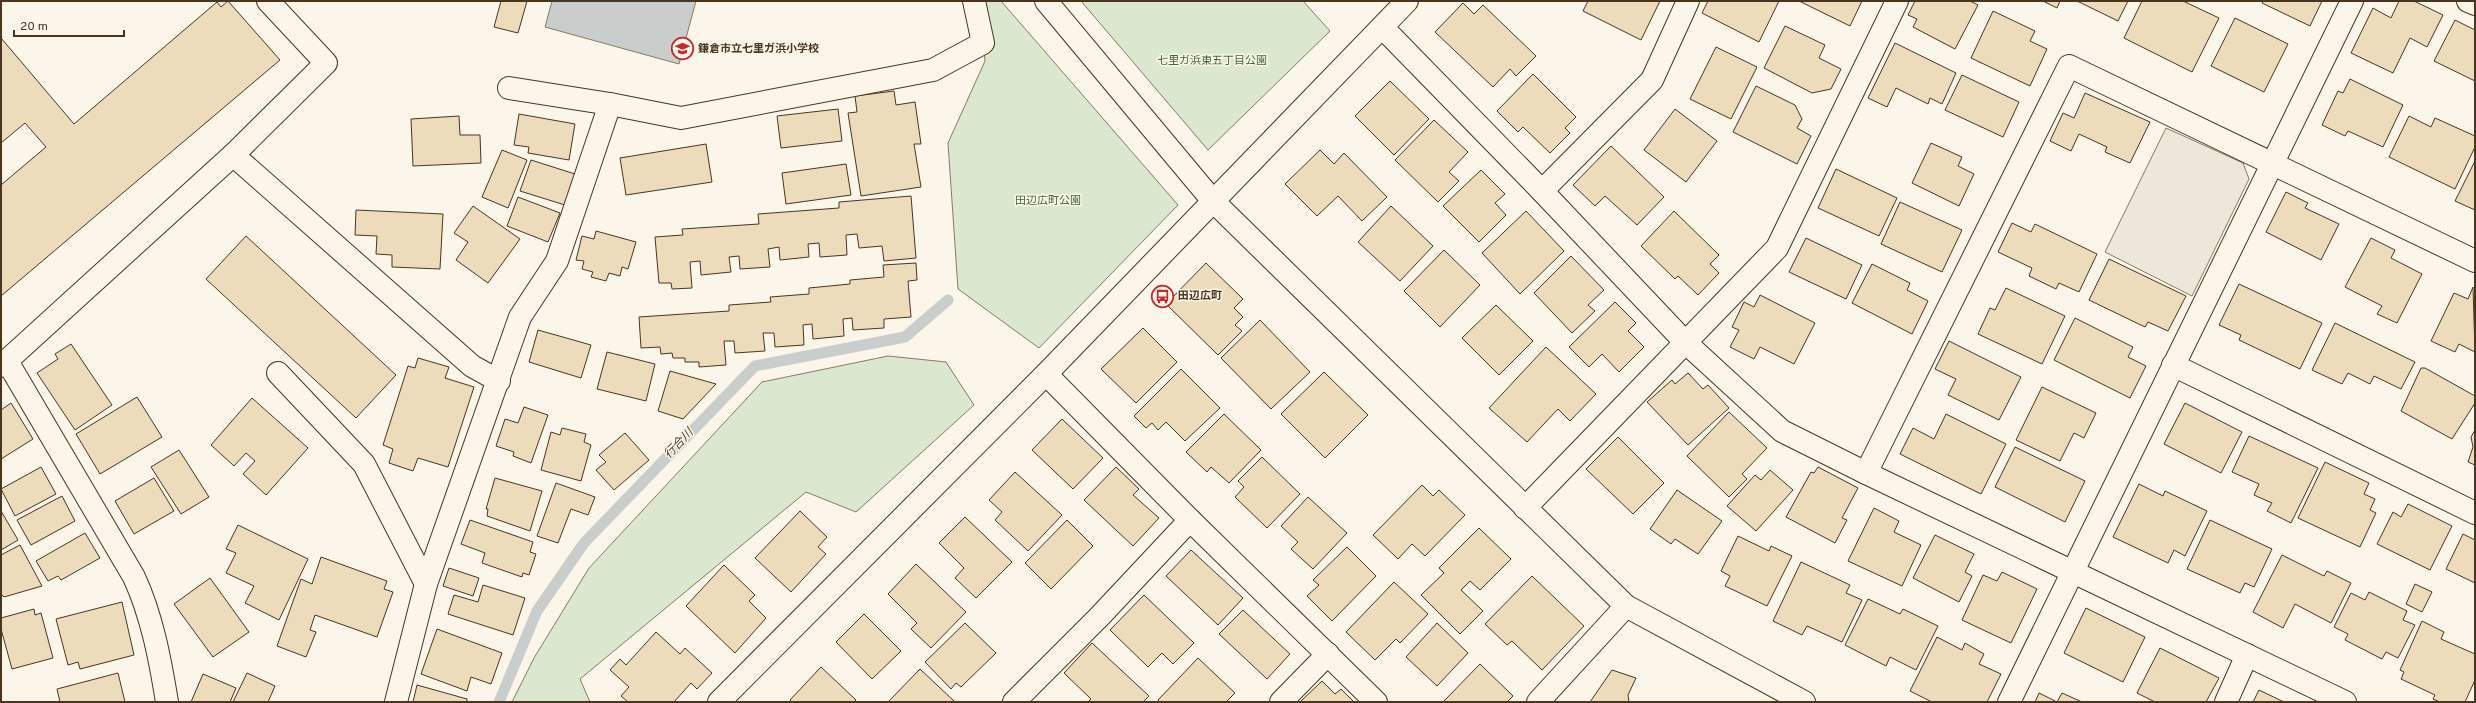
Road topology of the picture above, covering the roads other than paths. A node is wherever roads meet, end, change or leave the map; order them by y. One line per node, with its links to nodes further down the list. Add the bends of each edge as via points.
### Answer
1 (268, 1): 13 (street, via 326,63)
2 (974, 1): 12 (street, via 983,43 934,70 681,118)
3 (1046, 1): 16 (street)
4 (1406, 1): 10 (street)
5 (1688, 1): 15 (street, via 1652,80)
6 (1897, 1): 18 (street, via 1777,248)
7 (2352, 1): 14 (street)
8 (2468, 1): 9 (street)
9 (2475, 4)
10 (1382, 28): 15 (street); 16 (street)
11 (509, 88): 12 (street)
12 (610, 104): 23 (street, via 557,261 520,317)
13 (233, 155): 19 (street); 23 (street, via 472,366)
14 (2273, 163): 17 (street); 20 (street); 24 (street, via 2069,66)
15 (1542, 191): 18 (street)
16 (1213, 201): 22 (street); 25 (street)
17 (2475, 261)
18 (1685, 342): 24 (street, via 1782,431); 25 (street)
19 (4, 364): 33 (street, via 134,577 144,599 161,662)
20 (2173, 365): 26 (street); 28 (street)
21 (278, 374): 29 (street, via 364,464)
22 (1046, 374): 27 (street); 35 (street)
23 (499, 381): 29 (street)
24 (1866, 473): 28 (street)
25 (1525, 508): 30 (street)
26 (2475, 513)
27 (1190, 520): 31 (street); 36 (street, via 1100,616)
28 (2072, 572): 32 (street); 41 (street)
29 (426, 584): 34 (street)
30 (1626, 606): 39 (street); 40 (street)
31 (1328, 654): 37 (street); 38 (street)
32 (2247, 655): 42 (street); 43 (street)
33 (167, 702)
34 (396, 702)
35 (719, 702)
36 (1014, 702)
37 (1281, 702)
38 (1376, 702)
39 (1538, 702)
40 (1804, 702)
41 (2008, 702)
42 (2226, 702)
43 (2345, 702)

